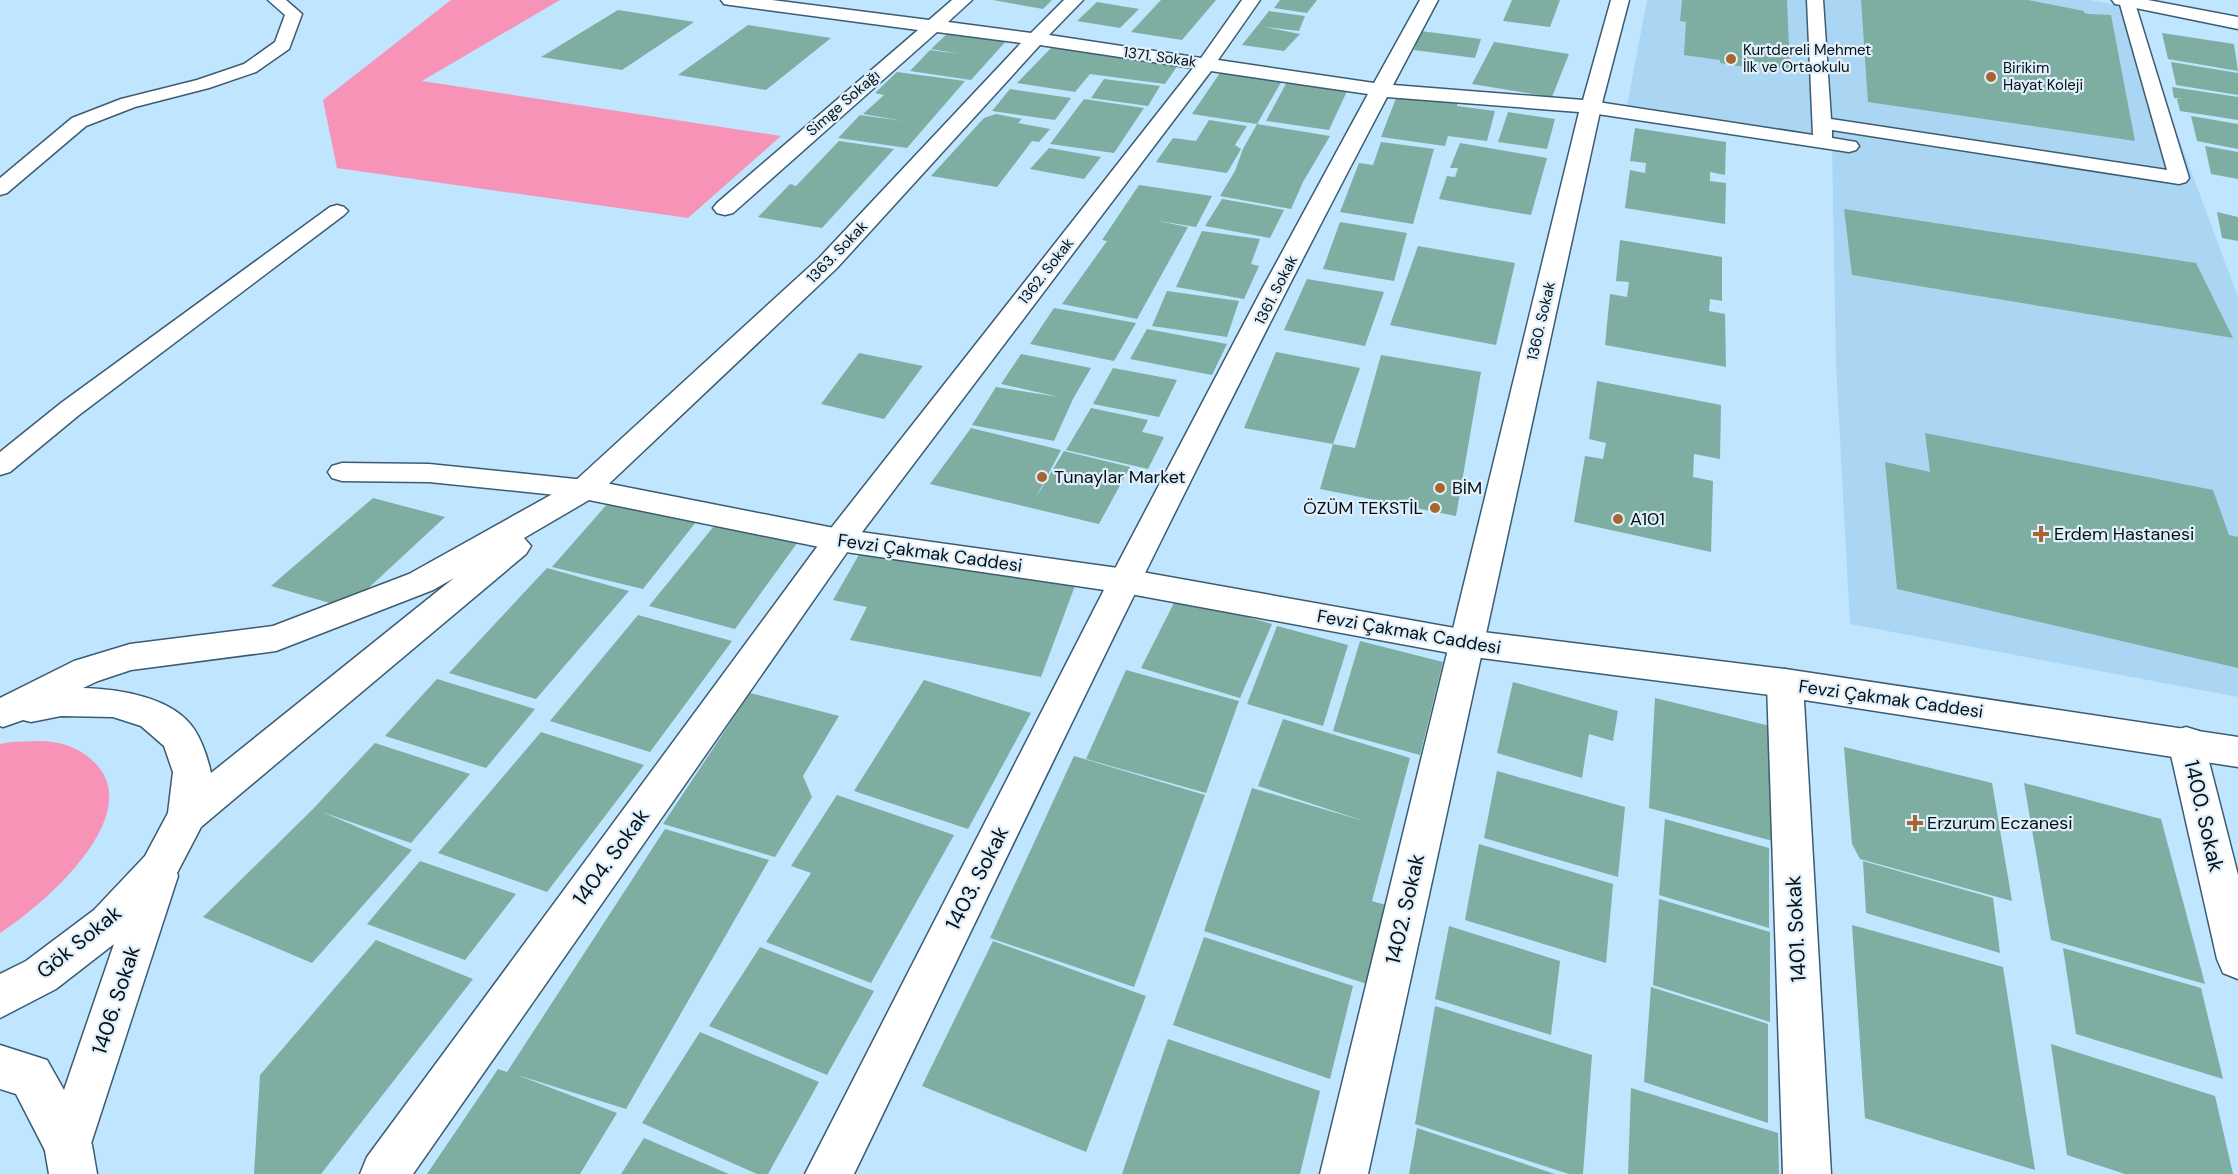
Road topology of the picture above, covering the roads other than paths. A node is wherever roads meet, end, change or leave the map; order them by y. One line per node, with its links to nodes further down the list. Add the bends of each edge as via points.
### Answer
1 (276, 0): 18 (lane, via 294,14 283,45 250,68 128,103 79,122)
2 (730, 0): 11 (street, 1371. Sokak)
3 (963, 0): 11 (street, Simge Sokağı)
4 (1074, 0): 12 (street, 1363. Sokak)
5 (1251, 0): 13 (street, 1362. Sokak)
6 (1429, 0): 14 (street, 1361. Sokak)
7 (1620, 0): 15 (street, 1360. Sokak)
8 (1815, 0): 16 (lane)
9 (2134, 1): 10 (street); 16 (lane, via 2179,178)
10 (2238, 23)
11 (930, 27): 12 (street, 1371. Sokak); 19 (street, Simge Sokağı)
12 (1035, 39): 13 (street, 1371. Sokak); 23 (street, 1363. Sokak, via 828,263)
13 (1206, 64): 14 (street, 1371. Sokak); 24 (street, 1362. Sokak)
14 (1380, 90): 15 (street, 1371. Sokak); 25 (street, 1361. Sokak)
15 (1592, 107): 16 (lane); 26 (street, 1360. Sokak)
16 (1823, 132): 17 (lane)
17 (1900, 154)
18 (0, 189)
19 (725, 208)
20 (337, 211): 21 (lane, via 70,409)
21 (0, 466)
22 (342, 472): 23 (lane, via 429,473)
23 (585, 489): 24 (street, Fevzi Çakmak Caddesi); 28 (street, via 420,582 276,638 130,657 86,671); 31 (street)
24 (839, 540): 25 (street, Fevzi Çakmak Caddesi); 37 (street, 1404. Sokak)
25 (1125, 581): 26 (street, Fevzi Çakmak Caddesi); 38 (street, 1403. Sokak)
26 (1466, 643): 27 (street, Fevzi Çakmak Caddesi); 39 (street, 1402. Sokak)
27 (1785, 683): 29 (street, Fevzi Çakmak Caddesi); 40 (street, 1401. Sokak)
28 (1, 714): 31 (street, via 61,702 82,702 113,703 153,715 180,738 192,772)
29 (2186, 742): 30 (street, Fevzi Çakmak Caddesi); 33 (street, 1400. Sokak)
30 (2238, 752)
31 (187, 815): 32 (street, Gök Sokak)
32 (165, 856): 34 (street, Gök Sokak, via 110,923 42,975); 36 (street, 1406. Sokak)
33 (2238, 959)
34 (0, 997)
35 (0, 1067): 36 (street, via 31,1076)
36 (70, 1160)
37 (384, 1174)
38 (829, 1174)
39 (1344, 1174)
40 (1807, 1174)

